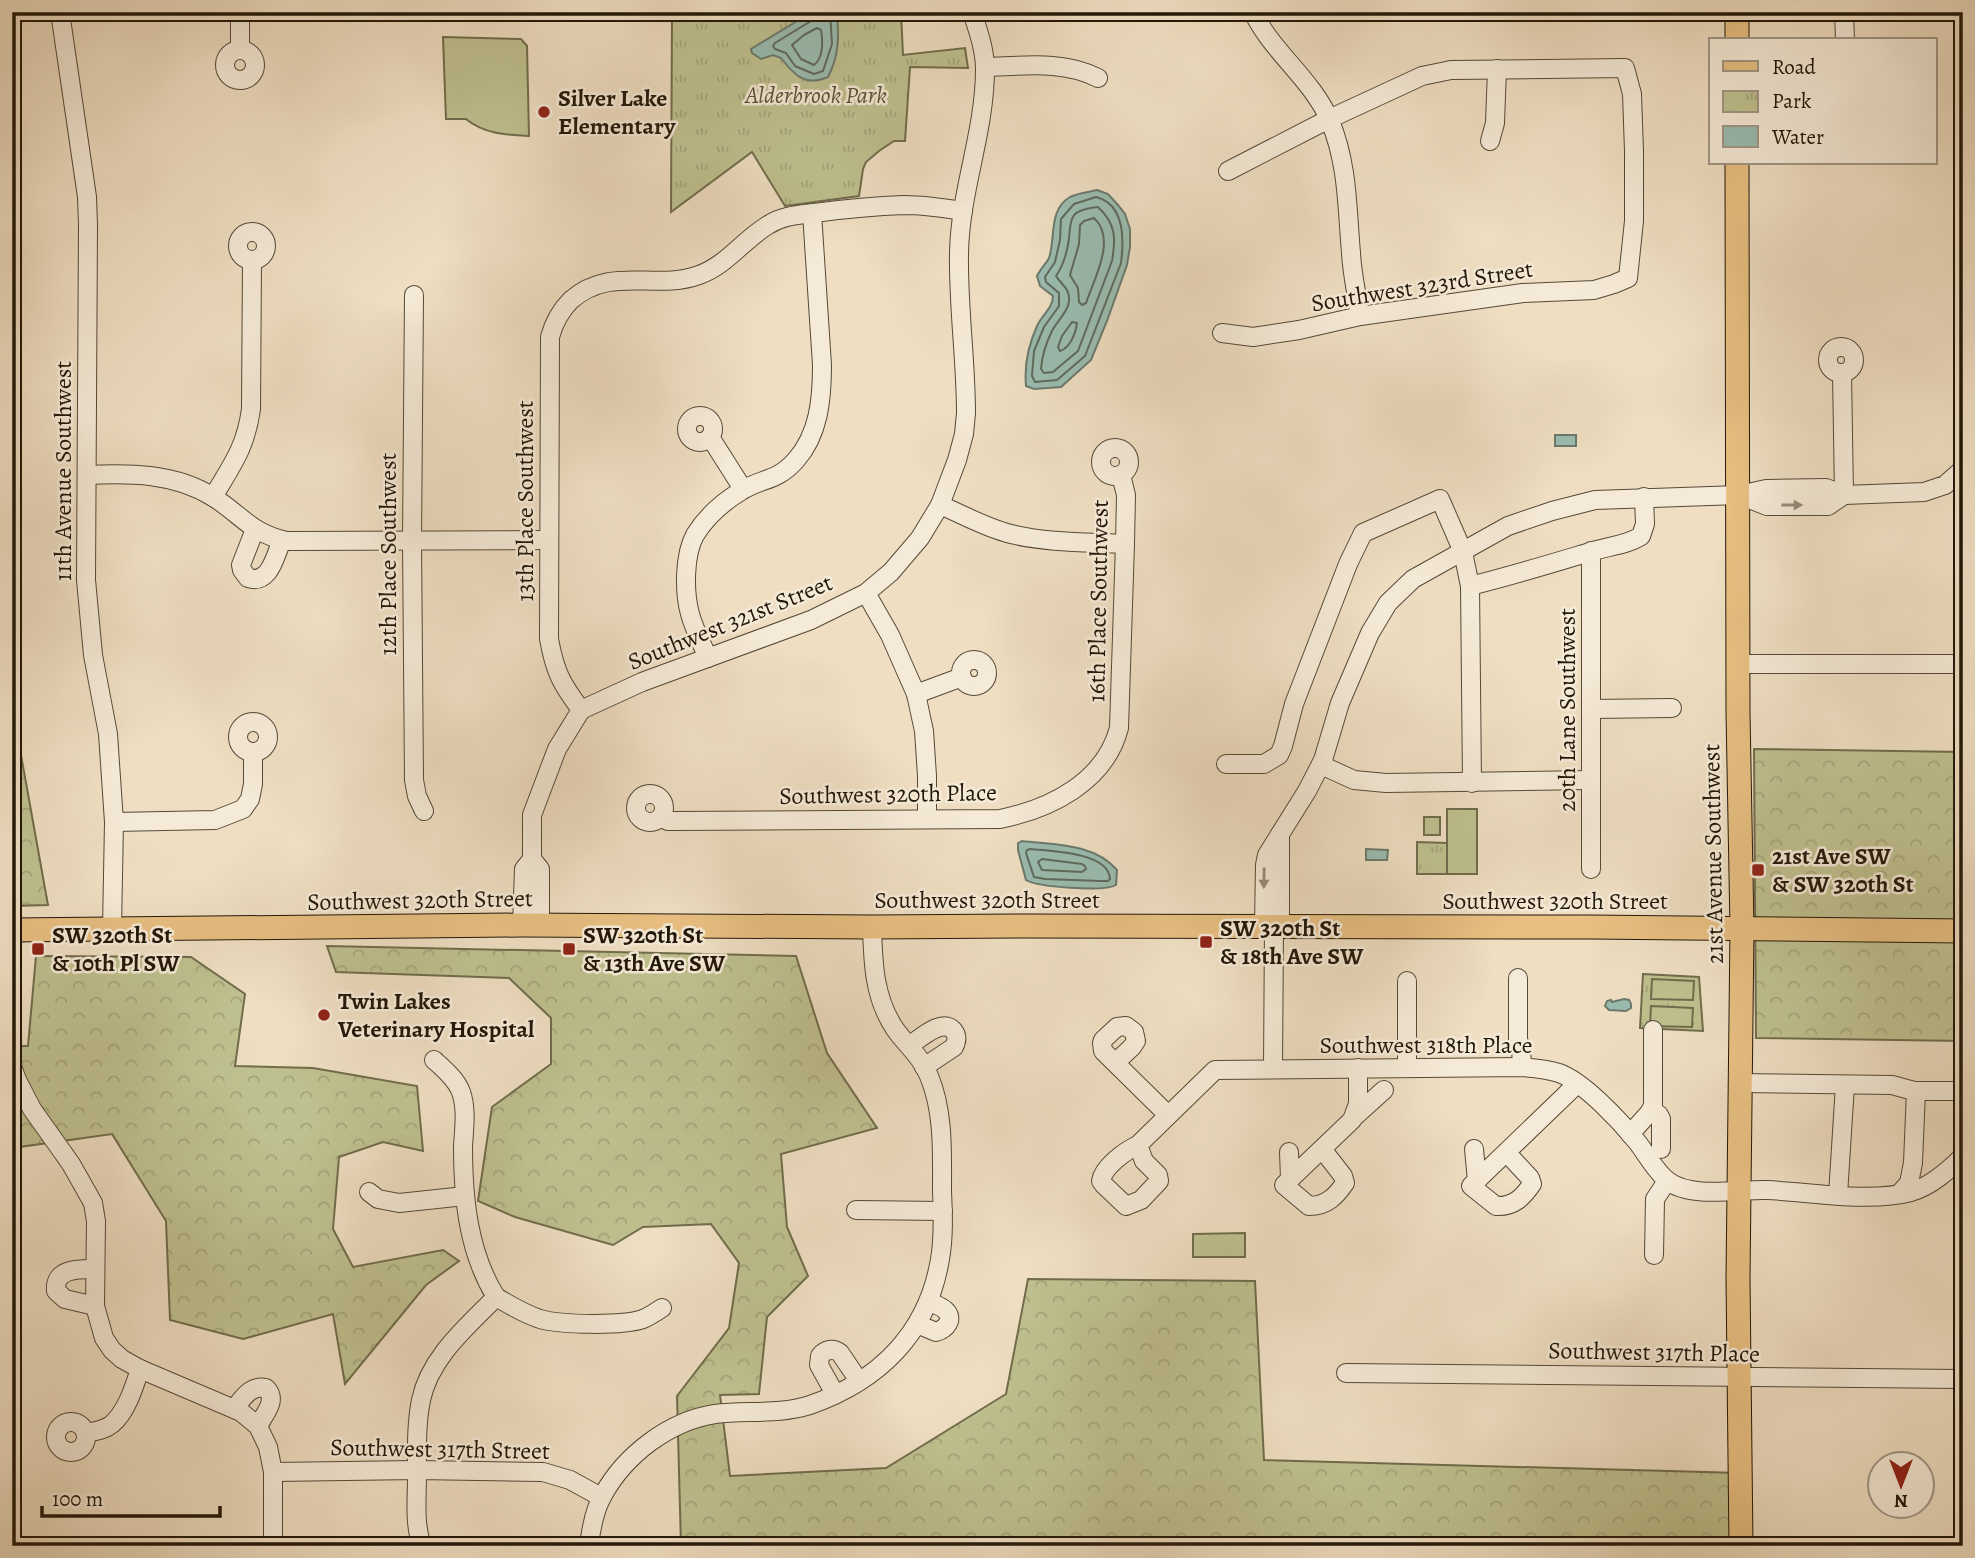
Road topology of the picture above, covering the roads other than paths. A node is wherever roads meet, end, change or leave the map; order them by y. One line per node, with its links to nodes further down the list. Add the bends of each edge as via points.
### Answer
1 (61, 12): 26 (street, 11th Avenue Southwest, via 87,197)
2 (240, 12): 9 (street)
3 (972, 12): 10 (street, Southwest 321st Street)
4 (1252, 12): 13 (street)
5 (1737, 12): 7 (main road)
6 (1844, 12): 8 (street)
7 (1737, 38)
8 (1845, 38)
9 (240, 50)
10 (985, 67): 12 (street, via 1071,67); 17 (street, Southwest 321st Street, via 982,112)
11 (1496, 69): 13 (street, via 1422,76); 14 (street); 21 (street, Southwest 323rd Street, via 1625,68 1632,94 1634,151 1628,278 1594,289 1523,293)
12 (1098, 78)
13 (1329, 119): 16 (street); 21 (street, via 1345,174)
14 (1490, 141)
15 (1737, 164): 29 (main road, 21st Avenue Southwest)
16 (1228, 171)
17 (963, 211): 18 (street, via 906,205); 33 (street, Southwest 321st Street, via 959,253 966,413 957,460)
18 (812, 214): 28 (street, via 822,365 819,415 795,462 777,477); 36 (street, 13th Place Southwest, via 788,216 768,225 730,258 697,276 602,283 565,306 550,337)
19 (252, 260): 31 (street, via 249,424 245,441)
20 (414, 295): 37 (street, 12th Place Southwest)
21 (1360, 316): 22 (street, Southwest 323rd Street, via 1253,337)
22 (1222, 333)
23 (1842, 373): 30 (street)
24 (710, 438): 28 (street)
25 (1963, 469): 30 (street, via 1945,485 1924,492)
26 (87, 475): 31 (street, via 149,475); 60 (street, 11th Avenue Southwest, via 86,580 93,655 108,734)
27 (1121, 475): 38 (street, 16th Place Southwest, via 1126,495)
28 (743, 489): 43 (street, via 716,509 694,536 686,564 690,614)
29 (1739, 495): 30 (street, via 1766,489 1826,488); 32 (street); 44 (main road, 21st Avenue Southwest)
30 (1844, 495)
31 (213, 496): 34 (street)
32 (1644, 497): 39 (street, via 1641,536); 40 (street, via 1595,500 1552,511 1508,526)
33 (940, 505): 38 (street, via 1009,533); 42 (street, Southwest 321st Street, via 920,538)
34 (255, 529): 35 (street); 35 (street, via 241,565 248,578 258,580 267,575)
35 (282, 540): 37 (street)
36 (549, 540): 37 (street); 50 (street, 13th Place Southwest, via 549,639 563,686)
37 (412, 541): 57 (street, 12th Place Southwest, via 414,780)
38 (1125, 544): 51 (street, 16th Place Southwest)
39 (1591, 551): 41 (street); 48 (street, 20th Lane Southwest)
40 (1463, 552): 41 (street); 53 (street, via 1440,499 1363,533 1294,704 1279,755 1264,764); 54 (street, via 1413,579 1388,603 1340,703)
41 (1471, 586): 56 (street)
42 (866, 593): 43 (street, Southwest 321st Street, via 811,620); 47 (street)
43 (708, 658): 50 (street, Southwest 321st Street)
44 (1739, 664): 45 (street); 66 (main road, 21st Avenue Southwest)
45 (1963, 664)
46 (962, 677): 47 (street)
47 (916, 694): 59 (street, via 924,731)
48 (1591, 709): 49 (street); 55 (street, 20th Lane Southwest)
49 (1672, 709)
50 (581, 710): 62 (street, via 556,749 532,815 532,859 524,870)
51 (1119, 728): 59 (street, Southwest 320th Place, via 1112,749 1096,771 1049,803 1000,819)
52 (253, 752): 60 (street, via 253,784 243,809 215,820)
53 (1226, 764)
54 (1321, 765): 56 (street, via 1354,780); 63 (street, via 1266,855)
55 (1591, 780): 56 (street); 61 (street, 20th Lane Southwest)
56 (1472, 783)
57 (424, 811)
58 (661, 817): 59 (street, Southwest 320th Place, via 668,821)
59 (927, 818)
60 (114, 822): 65 (street, 11th Avenue Southwest)
61 (1591, 869)
62 (531, 925): 64 (main road, Southwest 320th Street); 65 (main road, Southwest 320th Street)
63 (1272, 926): 64 (main road, Southwest 320th Street); 66 (main road, Southwest 320th Street); 80 (street)
64 (872, 927): 72 (street, via 876,986 889,1019)
65 (112, 929): 67 (main road, Southwest 320th Street)
66 (1742, 929): 68 (main road, Southwest 320th Street); 81 (main road, 21st Avenue Southwest)
67 (12, 930)
68 (1963, 931)
69 (1518, 978): 79 (street)
70 (1407, 981): 78 (street)
71 (1653, 1030): 87 (street)
72 (910, 1045): 76 (street); 76 (street, via 940,1027 956,1034 954,1048)
73 (434, 1059): 105 (street, via 461,1092)
74 (1115, 1063): 88 (street)
75 (12, 1066): 109 (street, via 32,1109 93,1203)
76 (924, 1067): 107 (street, via 936,1096 940,1123)
77 (1358, 1068): 78 (street, Southwest 318th Place); 80 (street, Southwest 318th Place); 89 (street, via 1358,1104)
78 (1407, 1068): 79 (street, Southwest 318th Place)
79 (1522, 1068): 82 (street, Southwest 318th Place, via 1558,1073)
80 (1273, 1069): 88 (street, Southwest 318th Place, via 1215,1070)
81 (1739, 1083): 83 (street); 101 (main road, 21st Avenue Southwest)
82 (1577, 1084): 90 (street, Southwest 318th Place); 96 (street)
83 (1845, 1085): 85 (street, via 1892,1085); 104 (street)
84 (1384, 1090): 89 (street)
85 (1916, 1091): 86 (street); 103 (street, via 1913,1163 1909,1183)
86 (1963, 1091)
87 (1651, 1110): 90 (street); 94 (street, via 1661,1119)
88 (1168, 1115): 91 (street, Southwest 318th Place)
89 (1352, 1120): 92 (street)
90 (1630, 1134): 100 (street, Southwest 318th Place)
91 (1138, 1145)
92 (1322, 1149): 98 (street); 98 (street, via 1346,1181 1329,1201 1305,1204 1284,1185)
93 (1475, 1149): 99 (street)
94 (1661, 1149)
95 (1289, 1152): 98 (street)
96 (1506, 1152): 99 (street); 99 (street, via 1532,1182 1516,1202 1492,1205 1471,1186)
97 (1963, 1156): 103 (street, via 1924,1187)
98 (1290, 1179)
99 (1477, 1181)
100 (1667, 1181): 101 (street, via 1693,1190); 108 (street, via 1655,1199)
101 (1739, 1191): 104 (street); 117 (main road, 21st Avenue Southwest)
102 (369, 1192): 105 (street, via 399,1203)
103 (1900, 1194): 104 (street)
104 (1838, 1195)
105 (465, 1196): 110 (street, via 475,1254)
106 (856, 1210): 107 (street)
107 (943, 1211): 111 (street, via 940,1256)
108 (1654, 1255)
109 (95, 1269): 112 (street); 112 (street, via 74,1269 61,1275 55,1285 65,1299)
110 (496, 1297): 113 (street, via 530,1316 558,1322 626,1323); 124 (street, via 440,1358 426,1384 419,1416)
111 (929, 1301): 114 (street); 114 (street, via 948,1313 947,1326 936,1332)
112 (95, 1306): 115 (street, via 112,1350)
113 (662, 1308)
114 (917, 1324): 119 (street, via 889,1359)
115 (140, 1370): 121 (street); 123 (street, via 124,1409 112,1424)
116 (1346, 1373): 117 (street, Southwest 317th Place)
117 (1739, 1377): 118 (street, Southwest 317th Place); 130 (main road, 21st Avenue Southwest)
118 (1963, 1379)
119 (859, 1381): 120 (street); 120 (street, via 840,1353 827,1350 819,1365)
120 (835, 1394): 126 (street, via 787,1410 712,1415 664,1432 630,1460)
121 (234, 1409): 122 (street); 122 (street, via 250,1390 266,1388 272,1402)
122 (258, 1426): 125 (street)
123 (86, 1433)
124 (417, 1470): 125 (street, Southwest 317th Street); 126 (street, Southwest 317th Street, via 543,1472 570,1479); 128 (street, via 417,1524)
125 (273, 1472): 127 (street)
126 (601, 1497): 129 (street)
127 (273, 1546)
128 (422, 1546)
129 (589, 1546)
130 (1741, 1546)

